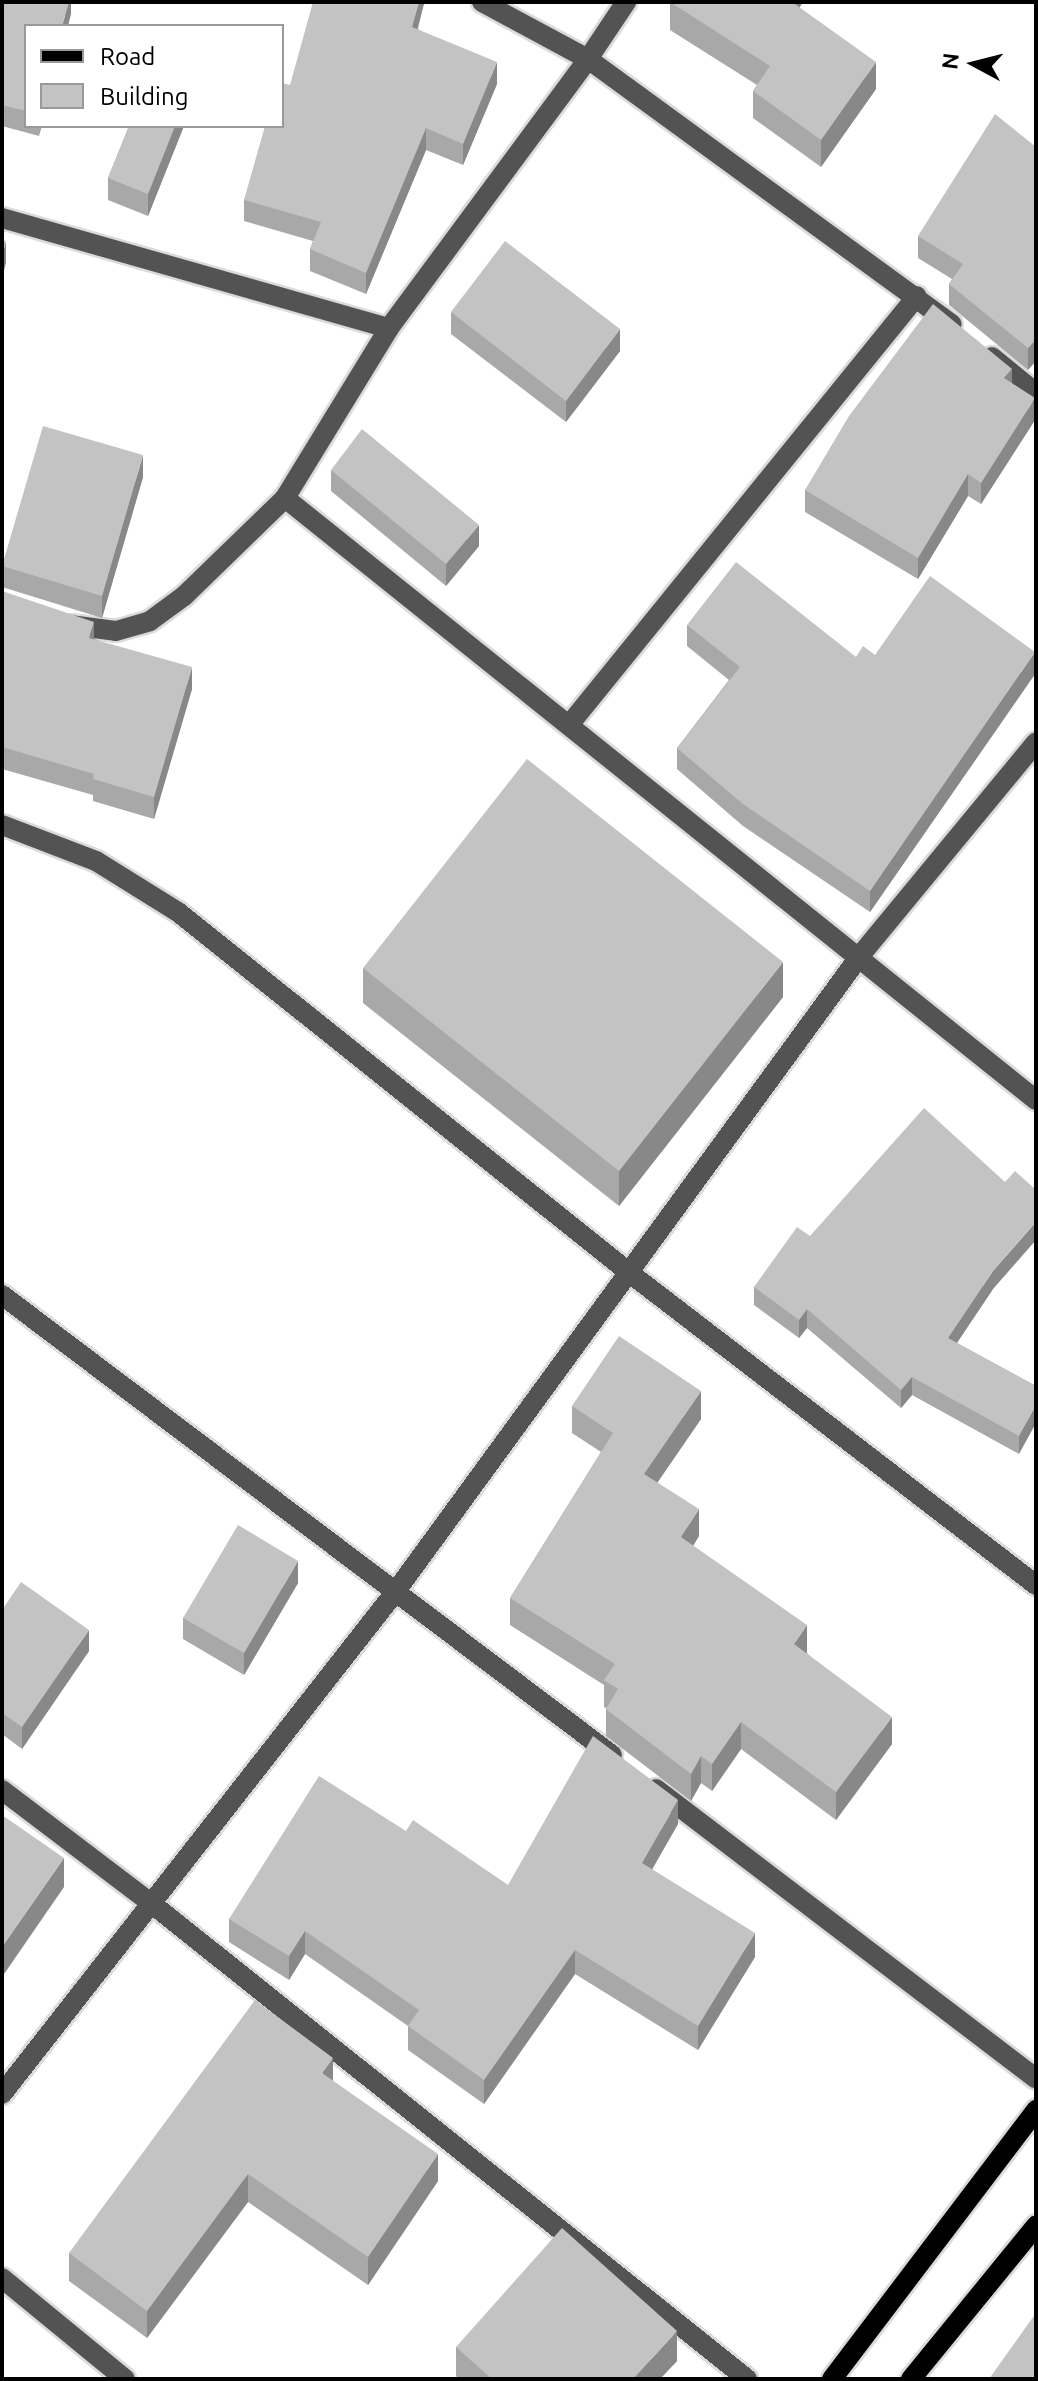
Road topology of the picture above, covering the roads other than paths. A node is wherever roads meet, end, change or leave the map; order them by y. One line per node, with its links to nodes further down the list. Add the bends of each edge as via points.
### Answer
1 (482, 2): 3 (street)
2 (626, 2): 3 (street)
3 (588, 59): 5 (street); 6 (street)
4 (2, 218): 6 (street)
5 (917, 296): 7 (street); 10 (street)
6 (389, 328): 8 (street)
7 (1036, 393)
8 (285, 498): 9 (street, via 184,596 150,621 116,631 86,631); 10 (street)
9 (44, 615)
10 (569, 725): 13 (street)
11 (1036, 742): 13 (street)
12 (2, 825): 15 (street, via 96,861 178,912)
13 (859, 957): 14 (street); 15 (street)
14 (1036, 1100)
15 (631, 1274): 17 (street); 18 (street)
16 (2, 1295): 18 (street)
17 (1036, 1585)
18 (396, 1591): 20 (street); 21 (street)
19 (2, 1790): 20 (street)
20 (151, 1903): 22 (street); 27 (street)
21 (1036, 2079)
22 (2, 2094)
23 (1036, 2110): 28 (main road)
24 (1036, 2226): 29 (main road)
25 (2, 2278): 26 (street)
26 (125, 2379)
27 (747, 2379)
28 (832, 2379)
29 (911, 2379)

